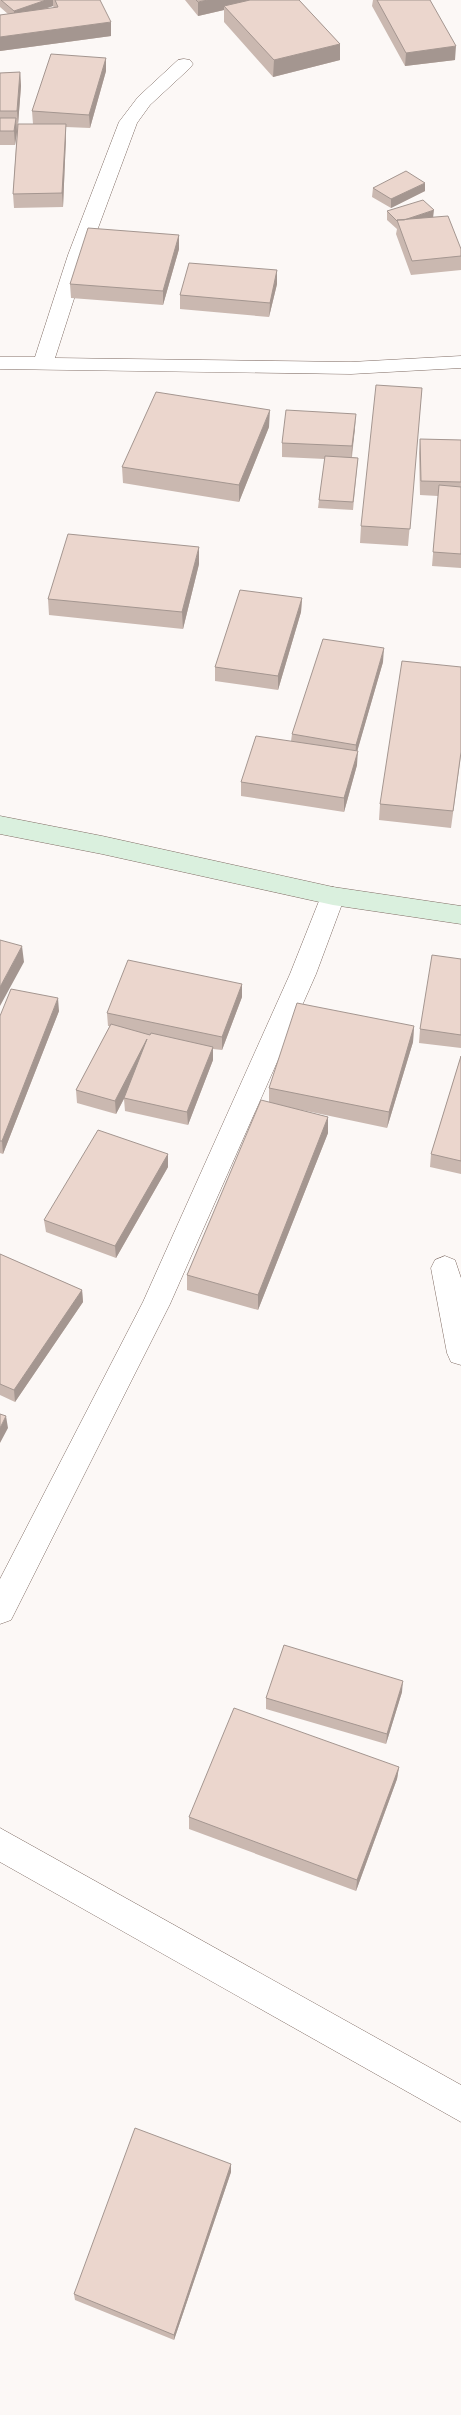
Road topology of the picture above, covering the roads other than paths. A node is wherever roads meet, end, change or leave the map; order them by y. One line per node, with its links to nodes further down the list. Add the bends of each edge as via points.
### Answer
1 (184, 64): 4 (street, via 144,101 128,122 78,255)
2 (461, 362): 4 (street, via 351,368)
3 (0, 363): 4 (street)
4 (43, 364)
5 (0, 825): 6 (street)
6 (333, 896): 7 (street); 10 (street, via 299,983 156,1304)
7 (461, 915)
8 (445, 1268): 9 (street)
9 (461, 1353)
10 (0, 1610)
11 (0, 1844): 12 (street)
12 (461, 2104)

